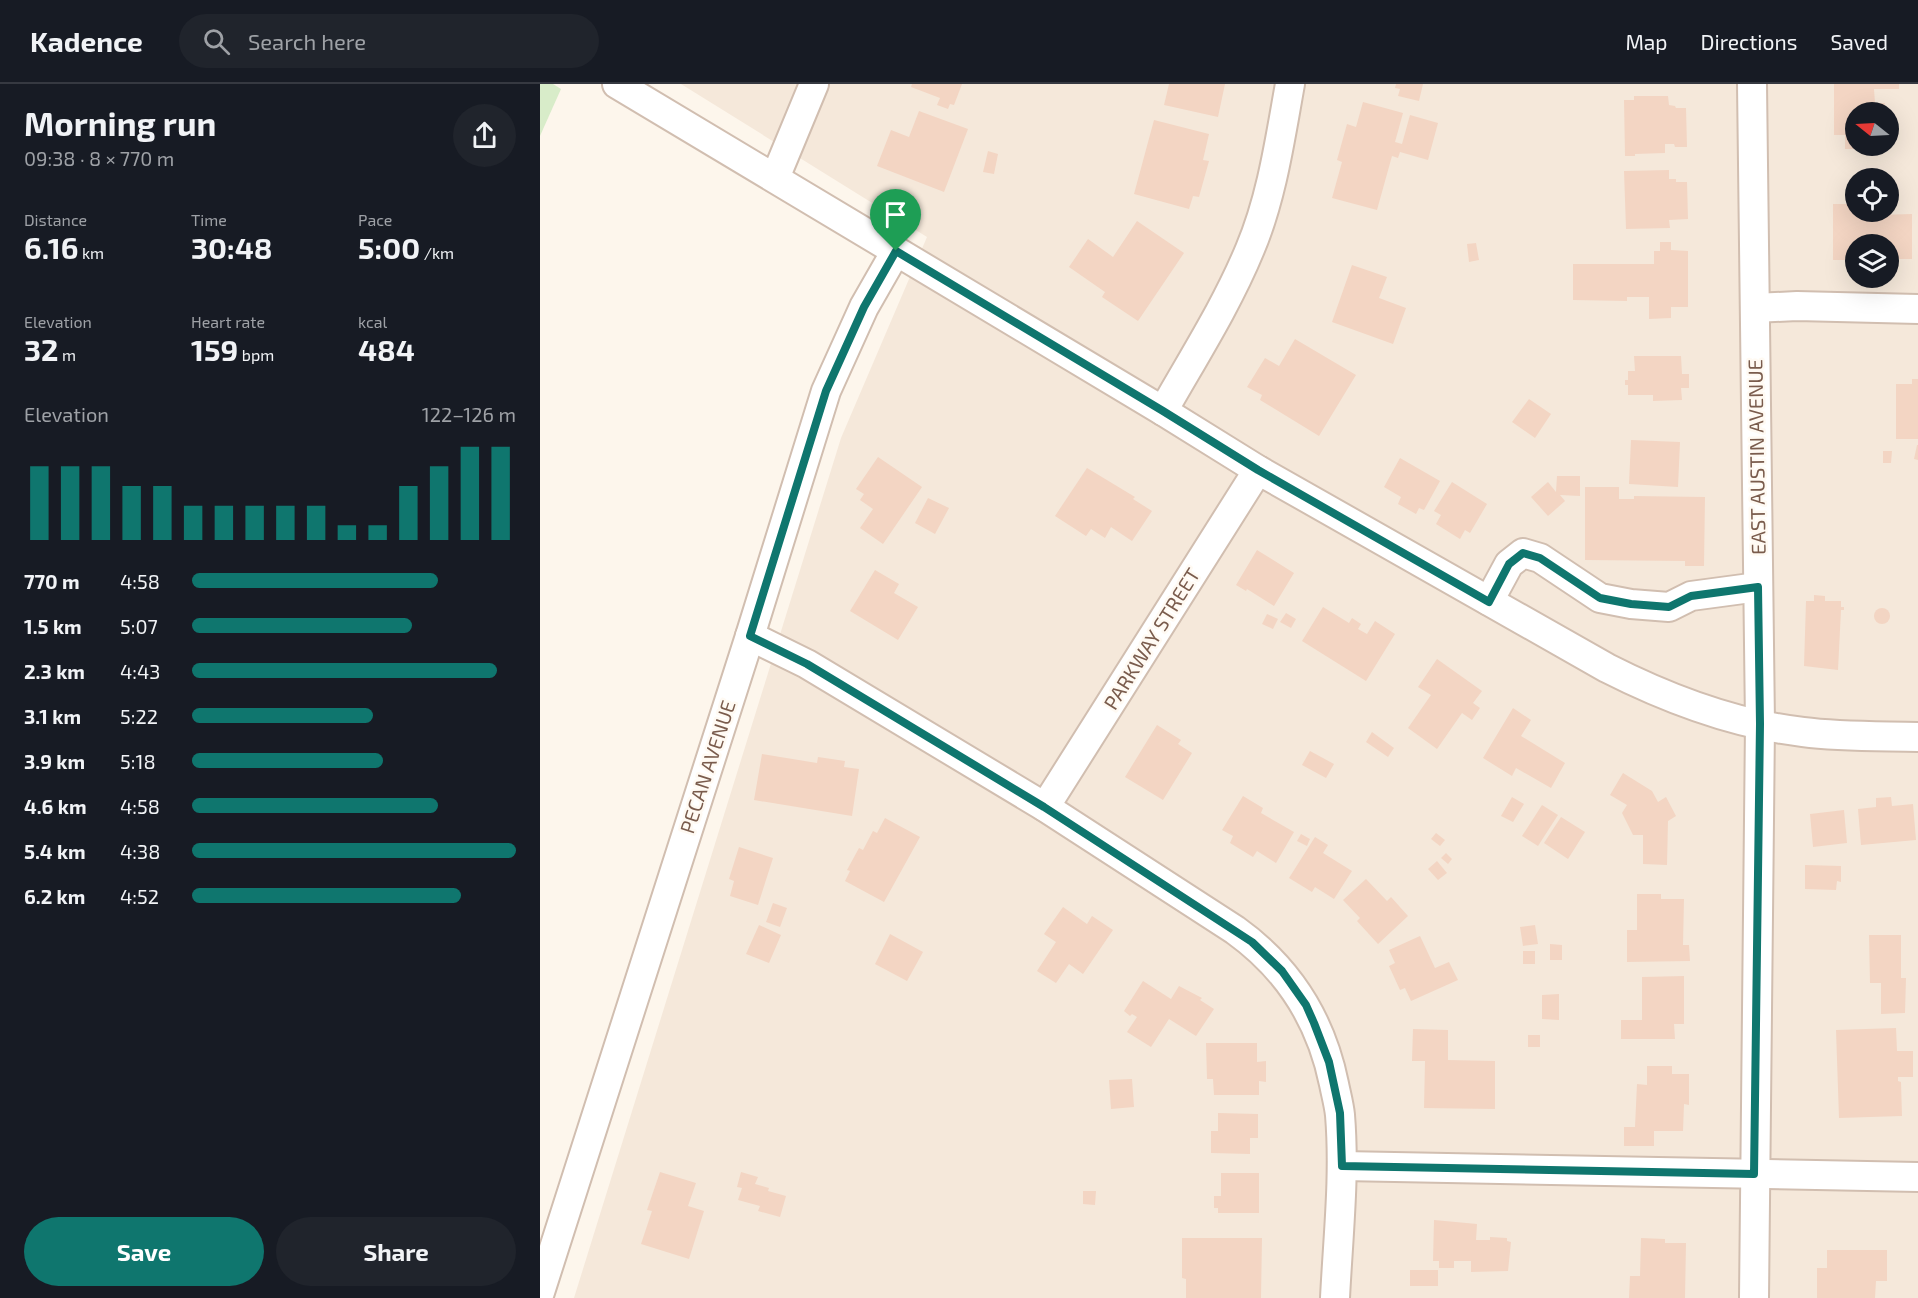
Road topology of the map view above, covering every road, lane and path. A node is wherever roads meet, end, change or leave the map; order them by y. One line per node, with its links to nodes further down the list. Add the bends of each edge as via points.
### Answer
1 (814, 84): 5 (street)
2 (1290, 84): 9 (street, via 1276,160 1251,249)
3 (1752, 84): 7 (street, EAST AUSTIN AVENUE)
4 (628, 90): 5 (street)
5 (775, 177): 6 (street)
6 (896, 251): 9 (street); 13 (street, PECAN AVENUE, via 864,307 826,391)
7 (1755, 308): 8 (street); 11 (street, EAST AUSTIN AVENUE)
8 (1918, 309)
9 (1163, 411): 10 (street)
10 (1258, 470): 12 (street); 16 (street, PARKWAY STREET)
11 (1758, 587): 12 (street, via 1691,596 1669,607 1631,604 1600,598 1540,558 1523,553 1509,564); 14 (street, EAST AUSTIN AVENUE)
12 (1489, 602): 14 (street, via 1649,689 1714,713)
13 (750, 636): 16 (street, via 807,664); 20 (street, PECAN AVENUE)
14 (1760, 724): 15 (street, via 1842,736); 18 (street, EAST AUSTIN AVENUE)
15 (1918, 737)
16 (1044, 807): 17 (street, via 1235,930 1282,971 1306,1005 1329,1062 1340,1113)
17 (1342, 1166): 18 (street); 21 (street)
18 (1754, 1174): 19 (street); 22 (street, EAST AUSTIN AVENUE)
19 (1918, 1177)
20 (540, 1292)
21 (1335, 1298)
22 (1754, 1298)

